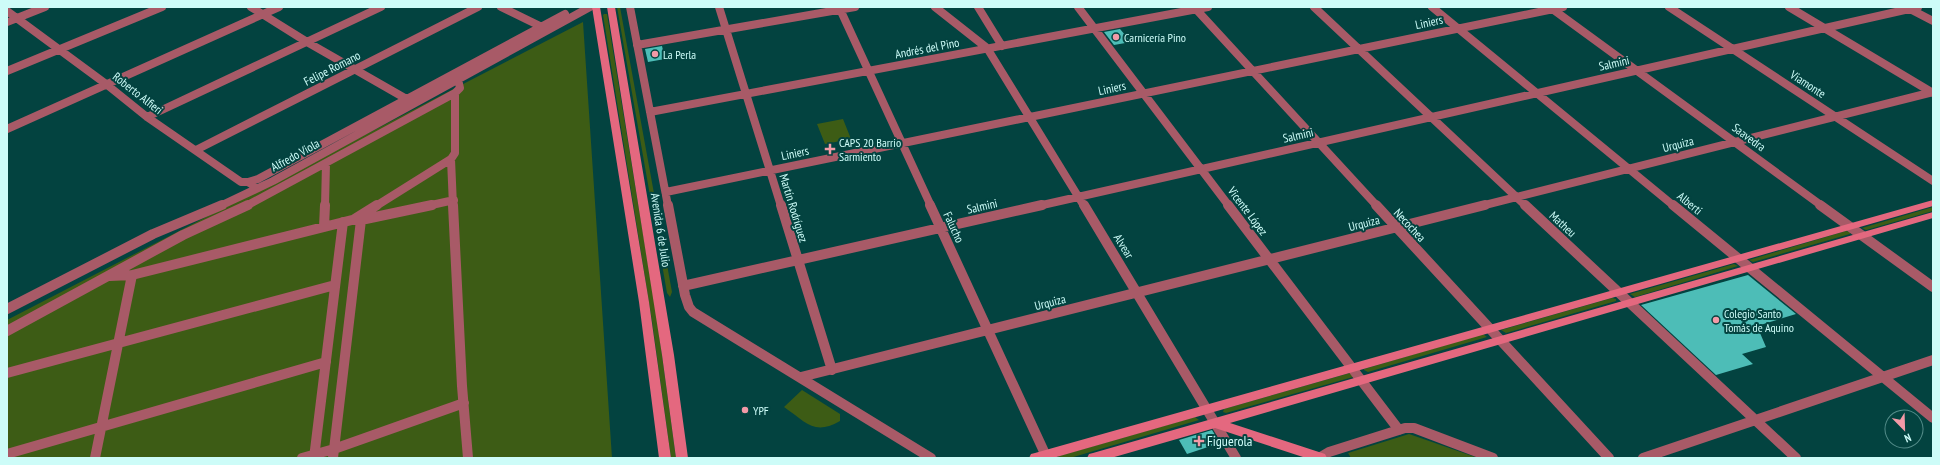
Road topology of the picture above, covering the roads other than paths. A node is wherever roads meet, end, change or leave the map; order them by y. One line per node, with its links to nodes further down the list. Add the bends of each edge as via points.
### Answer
1 (45, 7): 28 (street)
2 (162, 7): 42 (street)
3 (251, 7): 27 (street)
4 (279, 7): 27 (street)
5 (381, 7): 36 (street)
6 (478, 7): 43 (street, Felipe Romano)
7 (501, 7): 31 (street)
8 (591, 7): 31 (street, Alfredo Viola, via 565,14); 48 (street, Alfredo Viola); 127 (main road, via 644,302)
9 (611, 7): 128 (main road, Avenida 6 de Julio, via 669,362)
10 (630, 7): 37 (street)
11 (719, 7): 34 (street, Martín Rodríguez)
12 (855, 7): 22 (street)
13 (935, 7): 39 (street)
14 (978, 7): 38 (street)
15 (1078, 7): 32 (street, Vicente López)
16 (1208, 7): 23 (street, Andrés del Pino)
17 (1314, 7): 40 (street, Matheu)
18 (1432, 7): 35 (street, Alberti)
19 (1563, 7): 24 (street, Liniers)
20 (1669, 7): 41 (street, Viamonte)
21 (1789, 7): 33 (street)
22 (839, 8): 34 (street); 46 (street, Falucho)
23 (1195, 8): 32 (street, Andrés del Pino); 47 (street, Necochea)
24 (1552, 8): 35 (street, Liniers); 44 (street, Saavedra)
25 (1912, 8): 29 (street); 33 (street, Salmini)
26 (7, 11): 28 (street, Roberto Alfieri)
27 (263, 14): 36 (street); 49 (street)
28 (17, 18): 30 (street); 42 (street, Roberto Alfieri)
29 (1933, 21)
30 (7, 22)
31 (540, 26): 55 (street, Alfredo Viola)
32 (1094, 28): 38 (street, Andrés del Pino); 52 (street, Vicente López)
33 (1824, 28): 41 (street, Salmini); 50 (street)
34 (726, 29): 37 (street); 54 (street, Martín Rodríguez)
35 (1458, 29): 40 (street, Liniers); 53 (street, Alberti)
36 (307, 42): 43 (street); 59 (street)
37 (637, 45): 57 (street)
38 (1002, 46): 39 (street, Andrés del Pino)
39 (987, 48): 46 (street, Andrés del Pino); 60 (street, Alvear)
40 (1359, 49): 47 (street, Liniers); 61 (street, Matheu)
41 (1733, 49): 44 (street, Salmini); 58 (street, Viamonte)
42 (59, 50): 45 (street); 49 (street, Roberto Alfieri)
43 (356, 69): 55 (street); 66 (street, Felipe Romano)
44 (1637, 70): 53 (street, Salmini); 64 (street, Saavedra)
45 (7, 71)
46 (869, 71): 54 (street, Andrés del Pino); 65 (street, Falucho)
47 (1253, 71): 52 (street, Liniers); 63 (street, Necochea)
48 (458, 79): 51 (street, via 460,88); 56 (street, Alfredo Viola)
49 (106, 84): 59 (street, Roberto Alfieri); 62 (street)
50 (1932, 92): 58 (street, Urquiza)
51 (455, 93): 67 (street, via 455,153); 68 (street)
52 (1143, 93): 60 (street, Liniers); 69 (street, Vicente López)
53 (1537, 93): 61 (street, Salmini); 70 (street, Alberti)
54 (746, 94): 57 (street, Andrés del Pino); 71 (street, Martín Rodríguez)
55 (406, 99): 56 (street); 73 (street, Alfredo Viola)
56 (414, 103): 74 (street, Alfredo Viola)
57 (650, 112): 75 (street)
58 (1835, 116): 64 (street, Urquiza); 72 (street, Viamonte)
59 (147, 117): 66 (street, Roberto Alfieri)
60 (1029, 117): 65 (street, Liniers); 76 (street, Alvear)
61 (1432, 117): 63 (street, Salmini); 77 (street, Matheu)
62 (7, 129)
63 (1318, 142): 69 (street, Salmini); 84 (street, Necochea)
64 (1735, 142): 70 (street, Urquiza); 82 (street, Saavedra)
65 (902, 143): 71 (street, Liniers); 85 (street, Falucho)
66 (196, 150): 73 (street, Roberto Alfieri, via 241,182)
67 (451, 159): 78 (street); 81 (street)
68 (326, 164): 83 (street); 92 (street)
69 (1201, 169): 76 (street, Salmini); 88 (street, Vicente López)
70 (1629, 169): 77 (street, Urquiza); 87 (street, Alberti)
71 (770, 170): 75 (street, Liniers); 89 (street, Martín Rodríguez)
72 (1933, 181)
73 (248, 182): 74 (street, Roberto Alfieri)
74 (257, 188): 99 (street, Alfredo Viola, via 153,234)
75 (666, 192): 94 (street)
76 (1078, 196): 85 (street, Salmini); 97 (street, Alvear)
77 (1517, 197): 84 (street, Urquiza); 96 (street, Matheu)
78 (454, 200): 81 (street); 113 (street)
79 (1933, 203): 82 (main road)
80 (1933, 215): 86 (main road)
81 (352, 221): 83 (street); 93 (street); 120 (street)
82 (1850, 226): 86 (street, Saavedra); 87 (main road)
83 (324, 227): 91 (street)
84 (1396, 227): 88 (street, Urquiza); 101 (street, Necochea)
85 (941, 228): 89 (street, Salmini); 100 (street, Falucho)
86 (1863, 235): 90 (main road); 95 (street, Saavedra)
87 (1738, 258): 90 (street, Alberti); 96 (main road)
88 (1269, 259): 97 (street, Urquiza); 107 (street, Vicente López)
89 (798, 260): 94 (street, Salmini); 108 (street, Martín Rodríguez)
90 (1750, 268): 98 (main road); 111 (street, Alberti)
91 (132, 275): 92 (street); 104 (street)
92 (106, 276): 102 (street)
93 (335, 285): 104 (street); 106 (street)
94 (683, 286): 110 (street, via 693,312)
95 (1933, 286)
96 (1619, 292): 98 (street, Matheu); 101 (main road)
97 (1138, 293): 100 (street, Urquiza); 114 (street, Alvear)
98 (1630, 303): 103 (main road); 116 (street, Matheu)
99 (7, 309)
100 (988, 329): 108 (street, Urquiza); 123 (street, Falucho)
101 (1490, 329): 103 (street, Necochea); 107 (main road)
102 (7, 331)
103 (1500, 340): 112 (main road); 134 (street, Necochea)
104 (118, 343): 109 (street); 118 (street)
105 (1933, 360): 111 (street)
106 (326, 362): 118 (street); 122 (street)
107 (1352, 368): 112 (street, Vicente López); 114 (main road)
108 (832, 370): 110 (street, Urquiza)
109 (7, 373)
110 (801, 377): 129 (street)
111 (1883, 377): 115 (street, Alberti); 116 (street)
112 (1361, 380): 117 (main road); 119 (street, Vicente López)
113 (464, 403): 120 (street); 126 (street)
114 (1208, 409): 117 (street, Alvear); 123 (main road)
115 (1933, 418)
116 (1756, 420): 135 (street); 136 (street, Matheu)
117 (1215, 423): 130 (main road); 131 (street, Alvear); 132 (main road)
118 (101, 427): 121 (street); 124 (street)
119 (1399, 430): 132 (street, via 1329,452); 133 (street, via 1414,428)
120 (333, 453): 122 (street)
121 (7, 454)
122 (314, 456): 125 (street)
123 (1042, 457)
124 (95, 458)
125 (302, 458)
126 (468, 458)
127 (665, 458)
128 (682, 458)
129 (931, 458)
130 (1093, 458)
131 (1236, 458)
132 (1320, 458)
133 (1493, 458)
134 (1610, 458)
135 (1643, 458)
136 (1796, 458)

